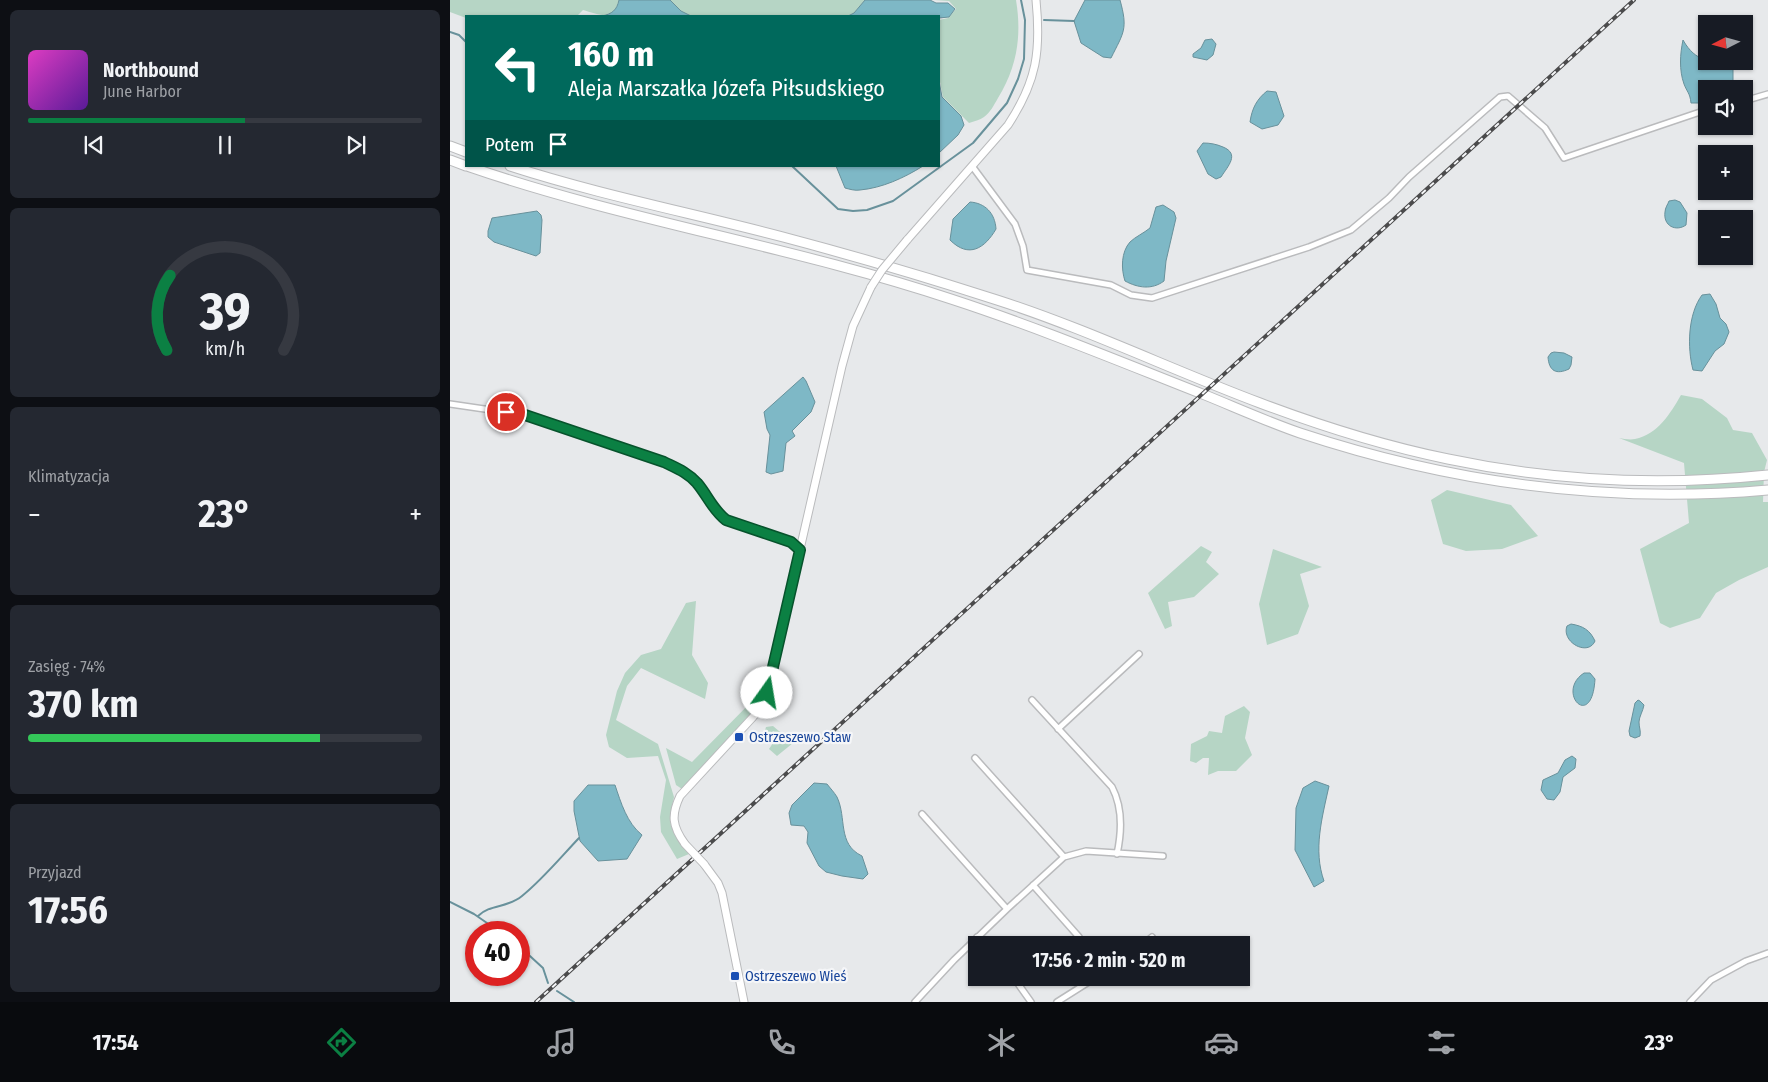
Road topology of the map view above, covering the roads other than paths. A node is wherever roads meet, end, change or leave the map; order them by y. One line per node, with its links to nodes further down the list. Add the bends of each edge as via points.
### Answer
1 (1036, 0): 9 (street, via 1039,25 1037,59 1030,85 1008,125)
2 (1768, 94): 3 (street)
3 (1753, 98)
4 (1698, 113): 9 (street, via 1564,158 1545,128 1508,96 1500,97 1351,230 1309,247 1152,298 1131,295 1111,285 1027,270 1015,224)
5 (450, 146): 6 (highway)
6 (465, 152)
7 (450, 160): 8 (highway)
8 (465, 165)
9 (972, 166): 15 (street, bridge, via 882,270 853,326)
10 (470, 167): 14 (highway, via 579,201 904,284 1080,346 1258,417 1384,458 1446,473 1585,492 1692,495)
11 (513, 167): 13 (highway, via 954,286 1023,308 1259,403 1385,444 1468,463 1586,478 1645,481)
12 (450, 404): 15 (street, via 525,415 664,462 690,476 726,520 791,542)
13 (1768, 475)
14 (1768, 490)
15 (800, 550): 32 (street, bridge, via 762,706 680,796 674,808 675,827 718,883 722,893)
16 (1139, 654): 18 (street)
17 (1032, 700): 18 (street)
18 (1058, 729): 21 (street, via 1112,787 1119,799 1121,837)
19 (975, 758): 23 (street)
20 (922, 814): 25 (street)
21 (1117, 854): 22 (street); 23 (street, via 1086,851)
22 (1163, 856)
23 (1064, 857): 24 (street)
24 (1033, 885): 25 (street); 27 (street)
25 (1007, 909): 26 (street)
26 (979, 936)
27 (1079, 936)
28 (968, 947): 33 (street)
29 (1768, 953): 36 (street, via 1711,980)
30 (1021, 986): 34 (street)
31 (1082, 986): 35 (street)
32 (744, 1002)
33 (915, 1002)
34 (1031, 1002)
35 (1057, 1002)
36 (1690, 1002)

